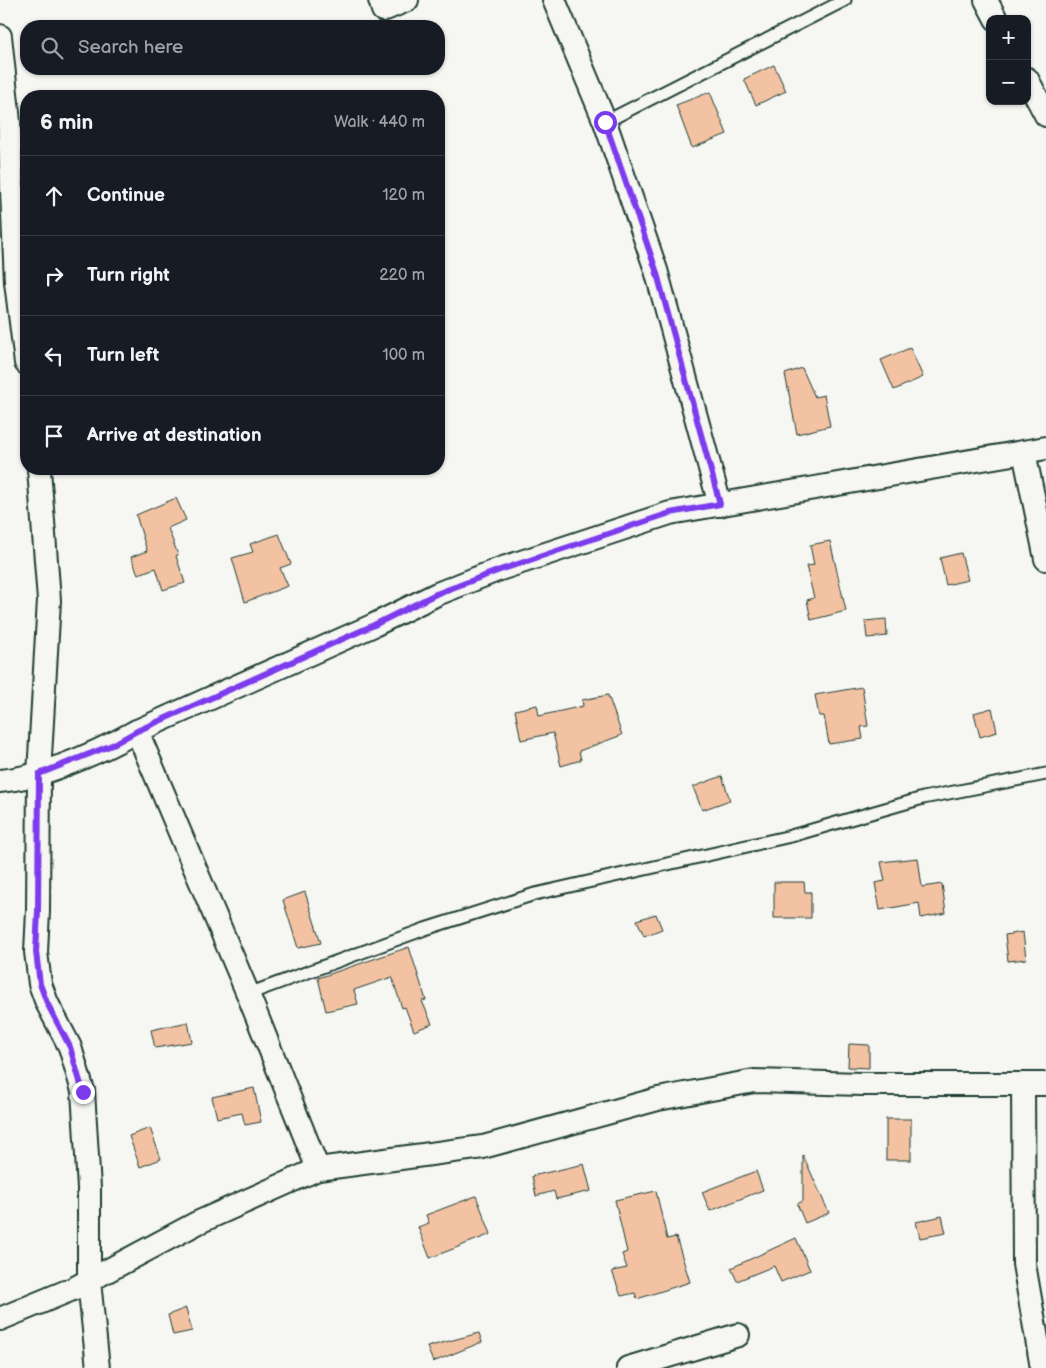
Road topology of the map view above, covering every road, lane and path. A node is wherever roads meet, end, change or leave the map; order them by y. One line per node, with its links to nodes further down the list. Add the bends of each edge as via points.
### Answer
1 (380, 0): 2 (street, via 383,10)
2 (407, 0)
3 (554, 0): 10 (street)
4 (845, 0): 10 (lane)
5 (986, 0): 6 (street)
6 (994, 15)
7 (0, 36): 11 (street, via 9,122)
8 (1031, 86): 9 (street)
9 (1046, 114)
10 (605, 122): 15 (street, via 656,270)
11 (20, 314)
12 (1046, 448): 13 (street)
13 (1024, 452): 15 (street); 16 (street)
14 (39, 475): 18 (street, via 49,600)
15 (720, 504): 17 (street, via 670,513 436,594)
16 (1046, 558)
17 (137, 731): 18 (street, via 112,745); 21 (street)
18 (39, 774): 20 (street); 25 (street, via 36,952 40,984 70,1047 83,1092 89,1188)
19 (1046, 774): 21 (lane, via 923,798 791,836 535,894 425,928)
20 (0, 782)
21 (248, 994): 24 (street)
22 (1023, 1084): 23 (street); 24 (street, via 754,1080 658,1099 483,1147); 30 (street, via 1024,1264)
23 (1046, 1084)
24 (318, 1169): 25 (street, via 197,1223)
25 (89, 1281): 26 (street); 28 (street)
26 (0, 1319)
27 (738, 1335): 29 (street)
28 (98, 1368)
29 (628, 1368)
30 (1042, 1368)

